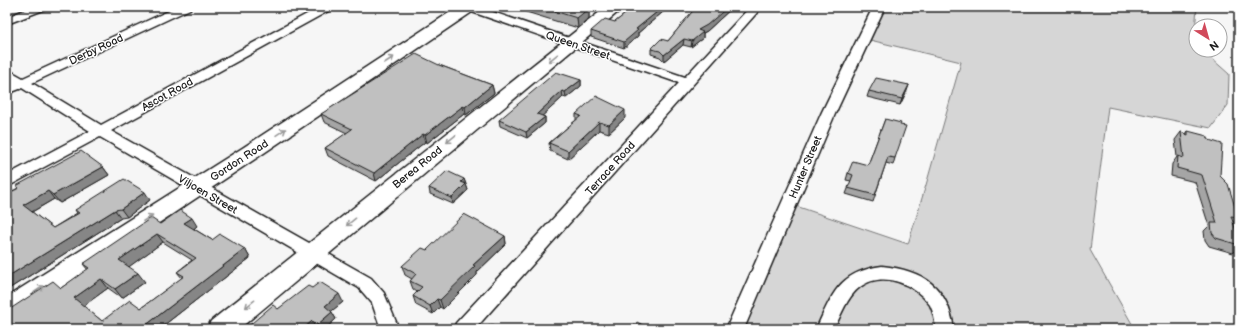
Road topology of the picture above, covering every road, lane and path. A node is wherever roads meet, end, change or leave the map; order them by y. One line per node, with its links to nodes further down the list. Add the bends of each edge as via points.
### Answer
1 (42, 7): 8 (street)
2 (186, 7): 12 (street, Derby Road)
3 (328, 7): 14 (street, Ascot Road)
4 (468, 7): 9 (street, Queen Street); 16 (street, Gordon Road, one-way to 4)
5 (616, 7): 9 (street, Berea Road)
6 (756, 7): 11 (street, Terrace Road)
7 (879, 7): 22 (street, Hunter Street, via 828,114)
8 (7, 21)
9 (572, 43): 11 (street, Queen Street); 17 (street, Berea Road, one-way to 17)
10 (7, 74): 12 (street, Viljoen Street)
11 (688, 82): 21 (street, Terrace Road)
12 (23, 83): 13 (street, Derby Road); 14 (street, Viljoen Street)
13 (7, 90)
14 (100, 131): 15 (street, Ascot Road); 16 (street, Viljoen Street)
15 (7, 182)
16 (196, 187): 17 (street, Viljoen Street); 18 (street, Gordon Road, one-way to 16)
17 (312, 254): 19 (street, Berea Road, one-way to 19); 20 (street, Viljoen Street, via 373,290)
18 (7, 310)
19 (220, 329)
20 (390, 329)
21 (463, 329)
22 (735, 329)
23 (825, 329): 24 (street, via 841,297 853,283 867,274 886,272 906,278 924,288 938,302 946,318)
24 (945, 329)

